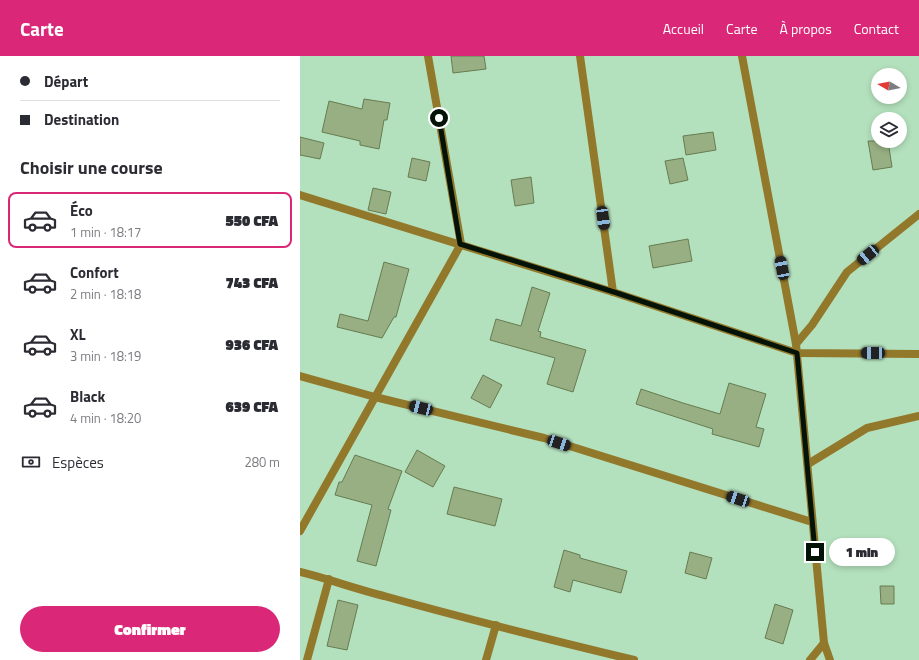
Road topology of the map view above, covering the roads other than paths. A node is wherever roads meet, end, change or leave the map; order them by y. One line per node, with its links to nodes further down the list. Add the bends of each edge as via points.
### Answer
1 (428, 56): 6 (street)
2 (580, 56): 7 (street)
3 (742, 56): 8 (street)
4 (300, 195): 6 (street)
5 (919, 214): 8 (street, via 847,272 812,325)
6 (460, 244): 7 (street); 12 (street)
7 (614, 292): 9 (street)
8 (796, 344): 9 (street)
9 (797, 353): 10 (street); 14 (street)
10 (919, 354)
11 (300, 376): 12 (street)
12 (375, 397): 15 (street, via 544,438); 16 (street)
13 (919, 416): 14 (street, via 867,428)
14 (808, 464): 15 (street)
15 (812, 522): 20 (street)
16 (300, 531)
17 (300, 572): 18 (street)
18 (329, 579): 19 (street); 21 (street)
19 (496, 626): 22 (street); 23 (street)
20 (824, 643): 24 (street); 25 (street)
21 (307, 660)
22 (486, 660)
23 (634, 660)
24 (810, 660)
25 (830, 660)

